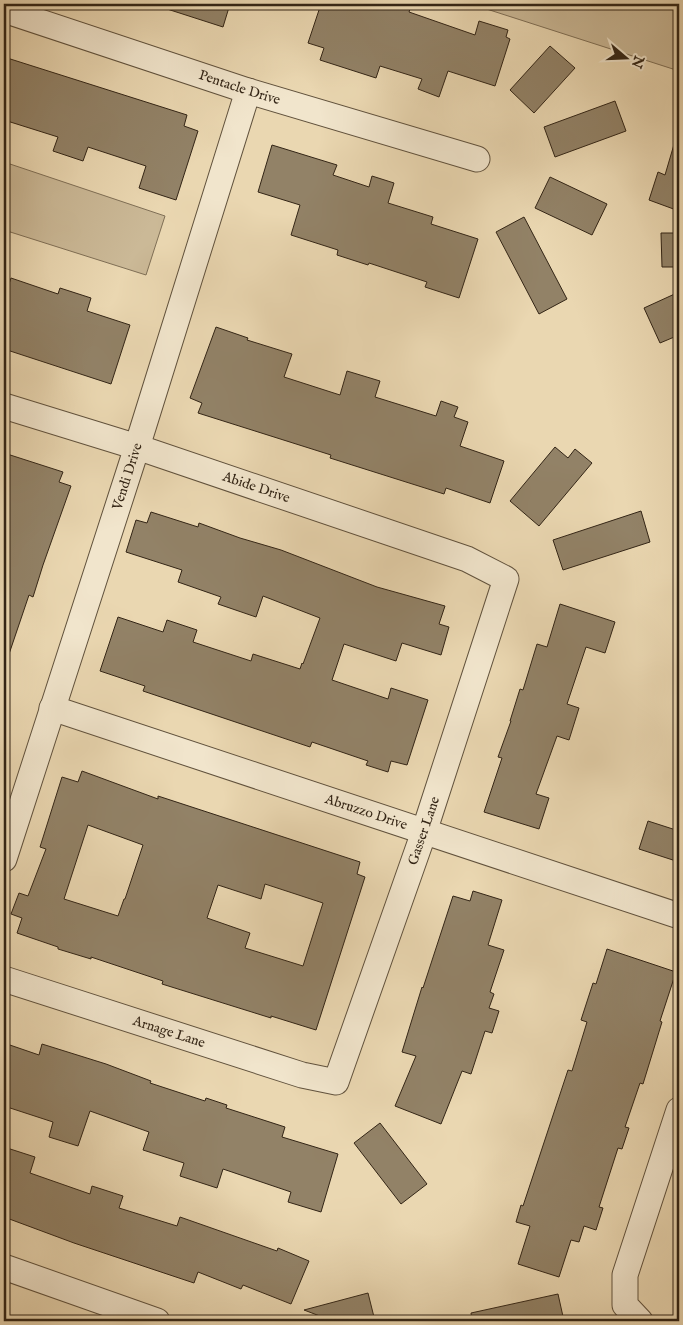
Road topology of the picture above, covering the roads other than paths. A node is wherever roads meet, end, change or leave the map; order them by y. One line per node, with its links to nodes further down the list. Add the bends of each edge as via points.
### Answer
1 (4, 10): 2 (street, Pentacle Drive)
2 (248, 91): 3 (street, Pentacle Drive); 5 (street, Vendi Drive)
3 (477, 159)
4 (4, 406): 5 (street, Abide Drive)
5 (137, 447): 6 (street, Abide Drive, via 467,559); 7 (street, Vendi Drive)
6 (506, 579): 8 (street, Gasser Lane)
7 (52, 708): 8 (street, Abruzzo Drive); 9 (street, Vendi Drive)
8 (424, 832): 10 (street, Abruzzo Drive); 12 (street, Gasser Lane)
9 (4, 859)
10 (679, 916)
11 (4, 979): 12 (street, Arnage Lane, via 302,1075)
12 (336, 1082)
13 (679, 1110): 15 (street, via 625,1275)
14 (4, 1268): 16 (street)
15 (633, 1313)
16 (157, 1321)

